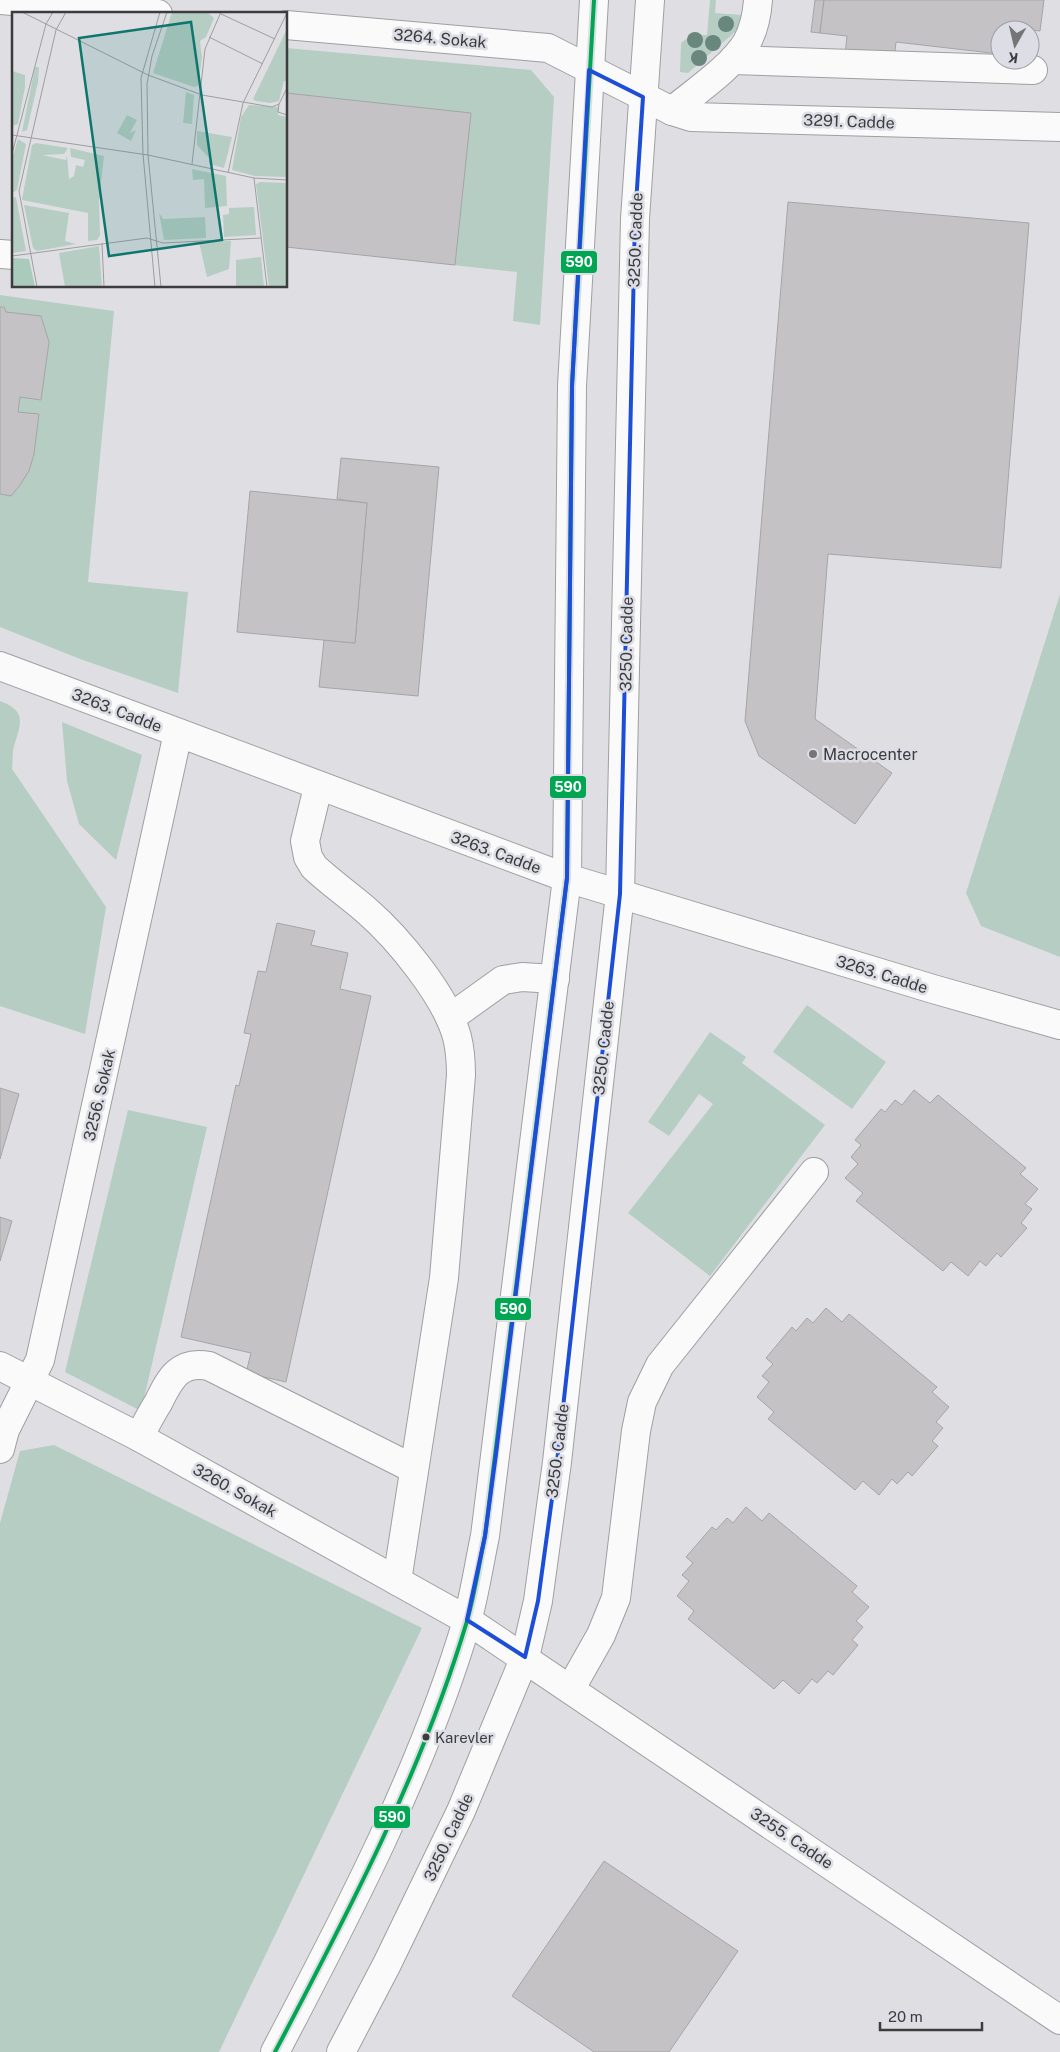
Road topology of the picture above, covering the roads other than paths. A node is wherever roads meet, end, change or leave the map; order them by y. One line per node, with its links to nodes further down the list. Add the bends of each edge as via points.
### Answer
1 (1, 0): 5 (street)
2 (594, 0): 9 (street)
3 (650, 0): 10 (street, 3250. Cadde)
4 (758, 0): 7 (street, via 748,40)
5 (136, 12)
6 (288, 25): 9 (street, 3264. Sokak, via 548,48)
7 (733, 60): 8 (street); 11 (street)
8 (990, 69)
9 (589, 70): 10 (street, 3264. Sokak); 16 (street, via 572,386)
10 (643, 97): 11 (street, 3291. Cadde); 17 (street, 3250. Cadde, via 635,219)
11 (672, 111): 12 (street, 3291. Cadde, via 691,117)
12 (1060, 127)
13 (0, 666): 14 (street, 3263. Cadde)
14 (178, 734): 15 (street, 3263. Cadde); 23 (street, 3256. Sokak, via 40,1360)
15 (318, 786): 16 (street, 3263. Cadde); 19 (street, via 305,841 311,862 368,911 401,946)
16 (567, 878): 17 (street, 3263. Cadde); 18 (street)
17 (620, 894): 20 (street, 3263. Cadde); 29 (street, 3250. Cadde, via 556,1462 538,1602)
18 (555, 979): 19 (street, via 522,977 503,980); 28 (street, via 487,1518)
19 (450, 1018): 26 (street, via 461,1074 444,1278)
20 (1060, 1025)
21 (814, 1172): 30 (street, via 660,1364 642,1402 616,1598 601,1635)
22 (0, 1366): 23 (street, 3260. Sokak)
23 (30, 1382): 24 (street, 3260. Sokak); 25 (street, 3256. Sokak, via 5,1430)
24 (139, 1437): 26 (street, via 170,1378 179,1370 200,1364 214,1368); 27 (street, 3260. Sokak)
25 (0, 1449)
26 (414, 1469): 27 (street)
27 (397, 1581): 28 (street, 3260. Sokak)
28 (467, 1620): 29 (street, 3260. Sokak); 32 (street, via 438,1708 383,1835)
29 (525, 1657): 30 (street, 3255. Cadde); 33 (street, 3250. Cadde, via 461,1811 388,1964)
30 (571, 1688): 31 (street, 3255. Cadde)
31 (1060, 2020)
32 (275, 2052)
33 (340, 2052)

